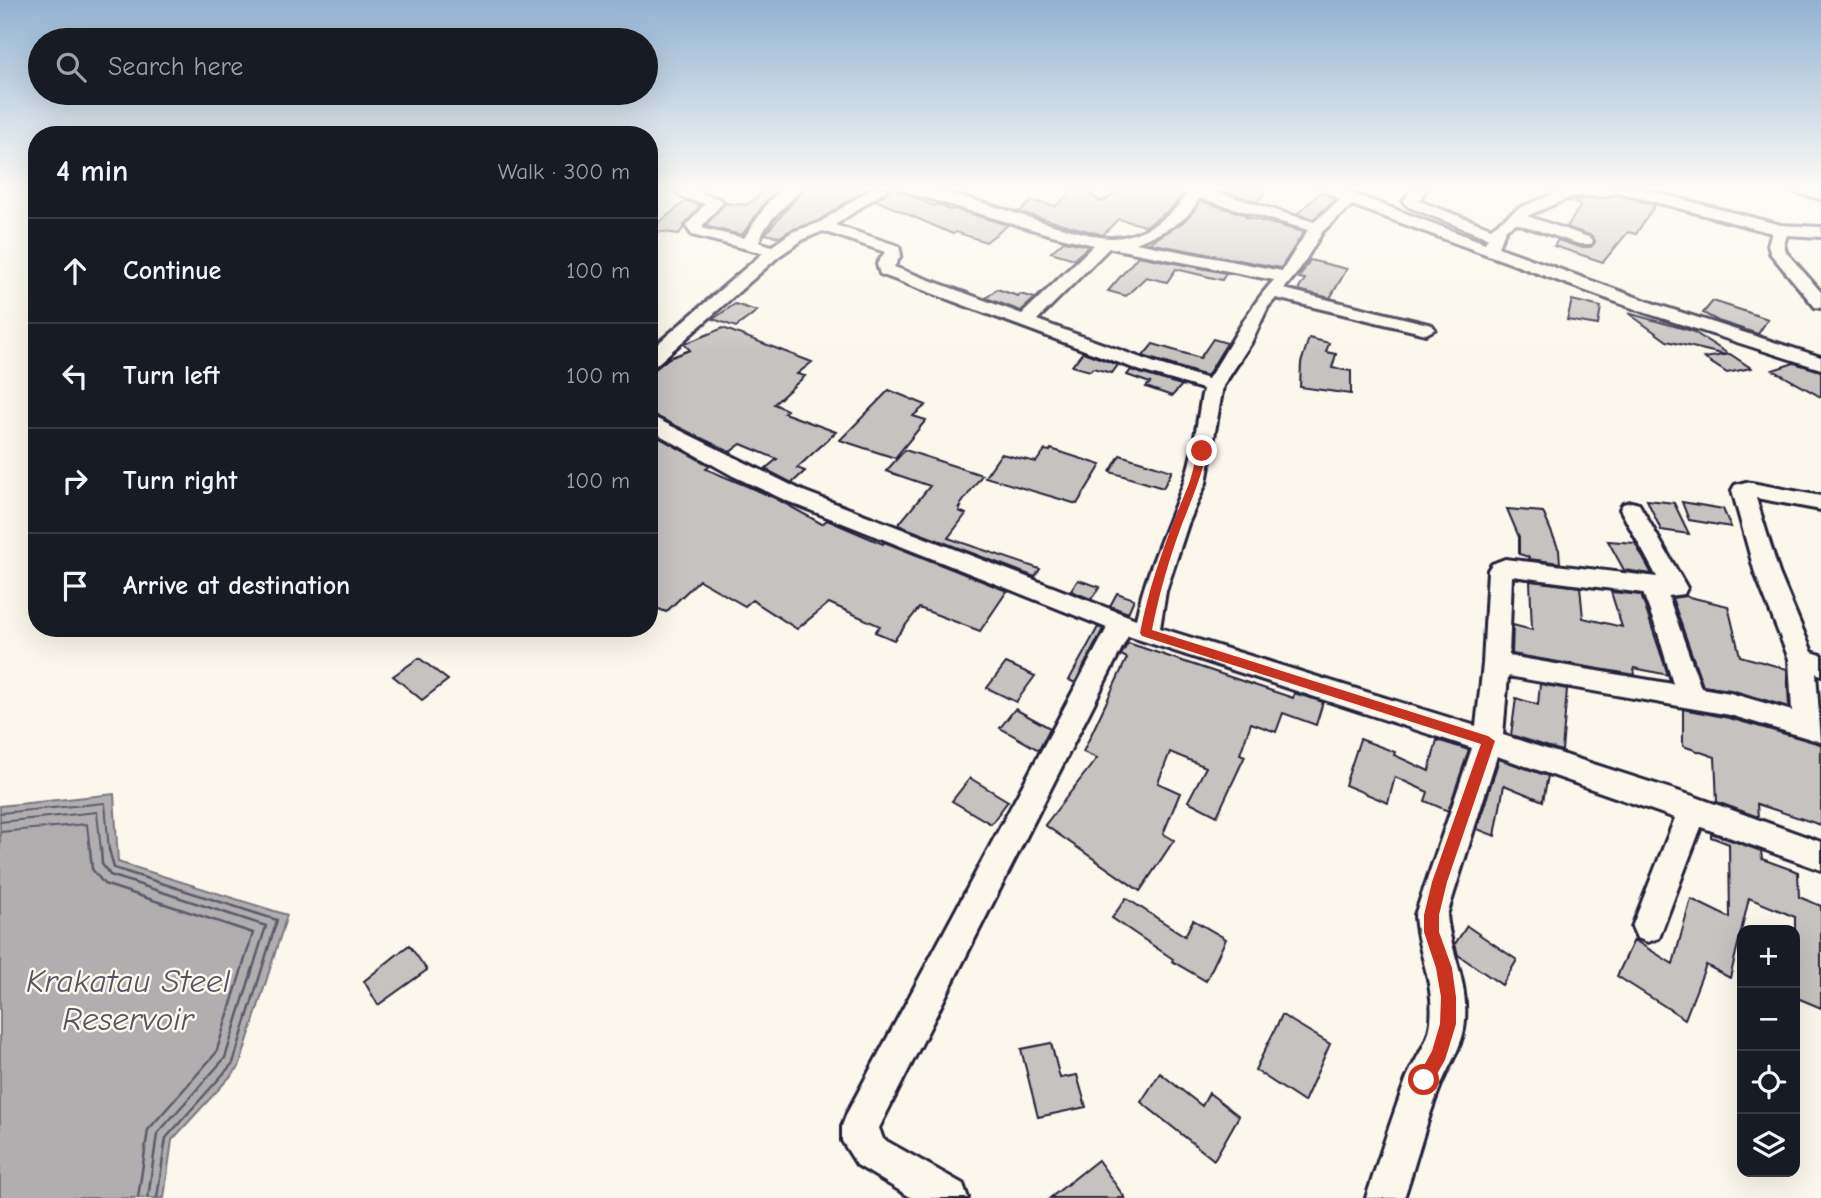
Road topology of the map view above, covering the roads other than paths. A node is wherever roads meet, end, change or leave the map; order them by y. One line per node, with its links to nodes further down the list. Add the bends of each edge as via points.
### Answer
1 (747, 244): 9 (street)
2 (785, 244): 10 (street)
3 (878, 244): 13 (street, via 893,249 886,270)
4 (1108, 244): 13 (street)
5 (1113, 244): 11 (street)
6 (1306, 244): 11 (street)
7 (1495, 244): 16 (street, via 1686,320)
8 (1776, 244): 12 (street, via 1778,253)
9 (751, 245): 10 (street)
10 (773, 251): 15 (street)
11 (1279, 284): 14 (street); 17 (street, via 1255,312 1242,344)
12 (1821, 303)
13 (1027, 320): 17 (street, via 1148,367)
14 (1426, 329)
15 (658, 353)
16 (1821, 363)
17 (1213, 386): 22 (street, via 1195,483 1154,591)
18 (658, 426): 22 (street, via 795,496)
19 (1821, 503): 23 (street, via 1742,491 1767,573)
20 (1631, 509): 21 (street, via 1676,587)
21 (1652, 585): 24 (street, via 1502,568); 25 (street)
22 (1134, 628): 27 (street); 31 (street, via 860,1126 861,1141 870,1152)
23 (1811, 662): 26 (street)
24 (1496, 664): 25 (street); 27 (street)
25 (1690, 696): 26 (street)
26 (1814, 728)
27 (1488, 741): 28 (street); 32 (street, via 1431,915 1444,968 1448,1024 1439,1054 1424,1080)
28 (1693, 809): 29 (street); 30 (street)
29 (1821, 856)
30 (1648, 927)
31 (949, 1198)
32 (1385, 1198)

